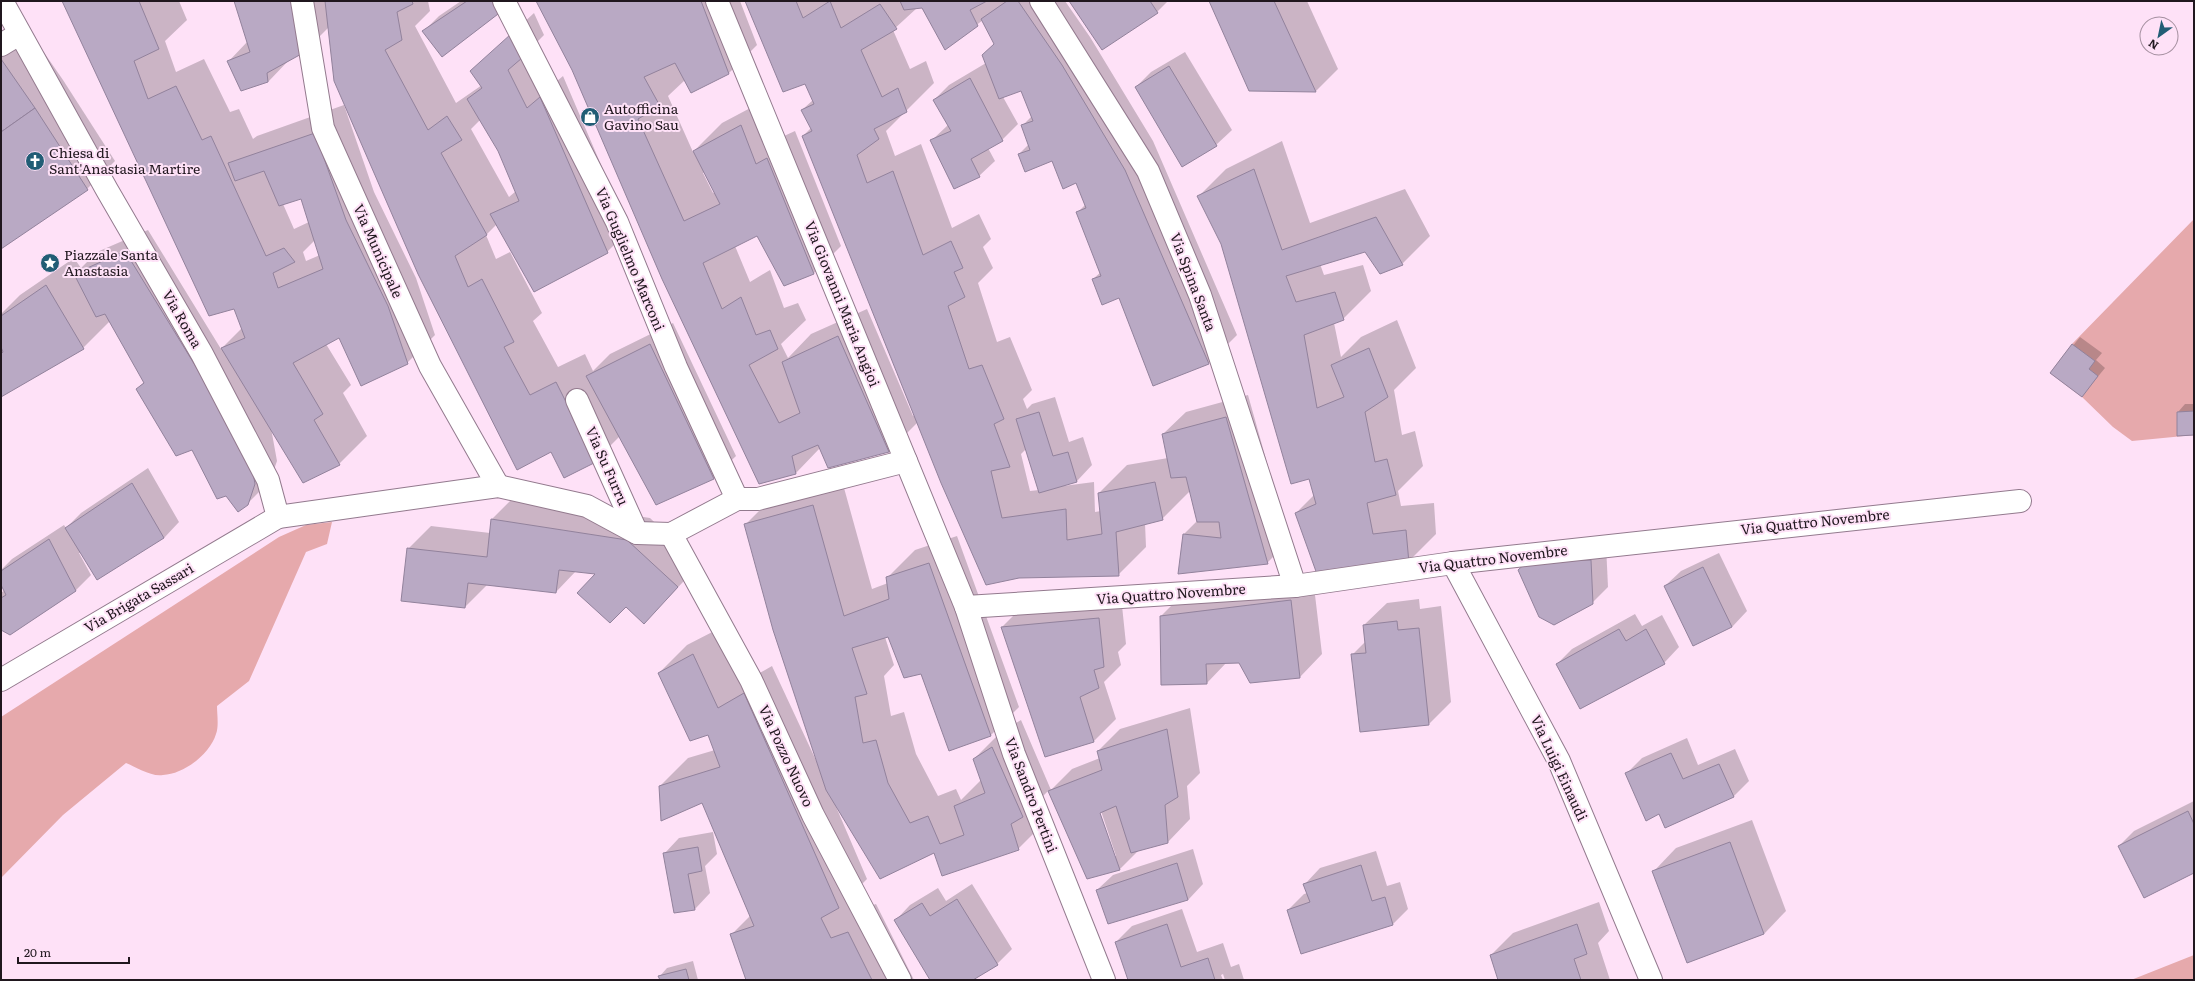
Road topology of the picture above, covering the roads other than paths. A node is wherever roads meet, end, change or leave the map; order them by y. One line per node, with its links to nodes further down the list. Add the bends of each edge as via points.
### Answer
1 (2, 1): 6 (street, Via Roma)
2 (302, 1): 9 (street, Via Municipale, via 323,128 430,366)
3 (504, 1): 10 (street, Via Guglielmo Marconi, via 617,222 676,367)
4 (717, 1): 8 (street, Via Giovanni Maria Angioi)
5 (1041, 1): 16 (street, Via Spina Santa, via 1148,171 1200,295)
6 (10, 39): 12 (street, Via Roma, via 202,354 268,480)
7 (577, 400): 13 (street, Via Su Furru)
8 (906, 461): 10 (street, via 758,499); 17 (street, Via Giovanni Maria Angioi)
9 (498, 486): 12 (street); 13 (street, via 587,506)
10 (737, 499): 14 (street)
11 (2020, 501): 15 (street, Via Quattro Novembre)
12 (278, 517): 18 (street, Via Brigata Sassari)
13 (637, 533): 14 (street)
14 (670, 534): 19 (street, Via Pozzo Nuovo, via 751,680 813,816)
15 (1453, 563): 16 (street, Via Quattro Novembre); 21 (street, Via Luigi Einaudi, via 1559,761)
16 (1295, 586): 17 (street, Via Quattro Novembre)
17 (966, 607): 20 (street, Via Sandro Pertini, via 1014,754)
18 (2, 678)
19 (900, 980)
20 (1104, 980)
21 (1651, 980)

